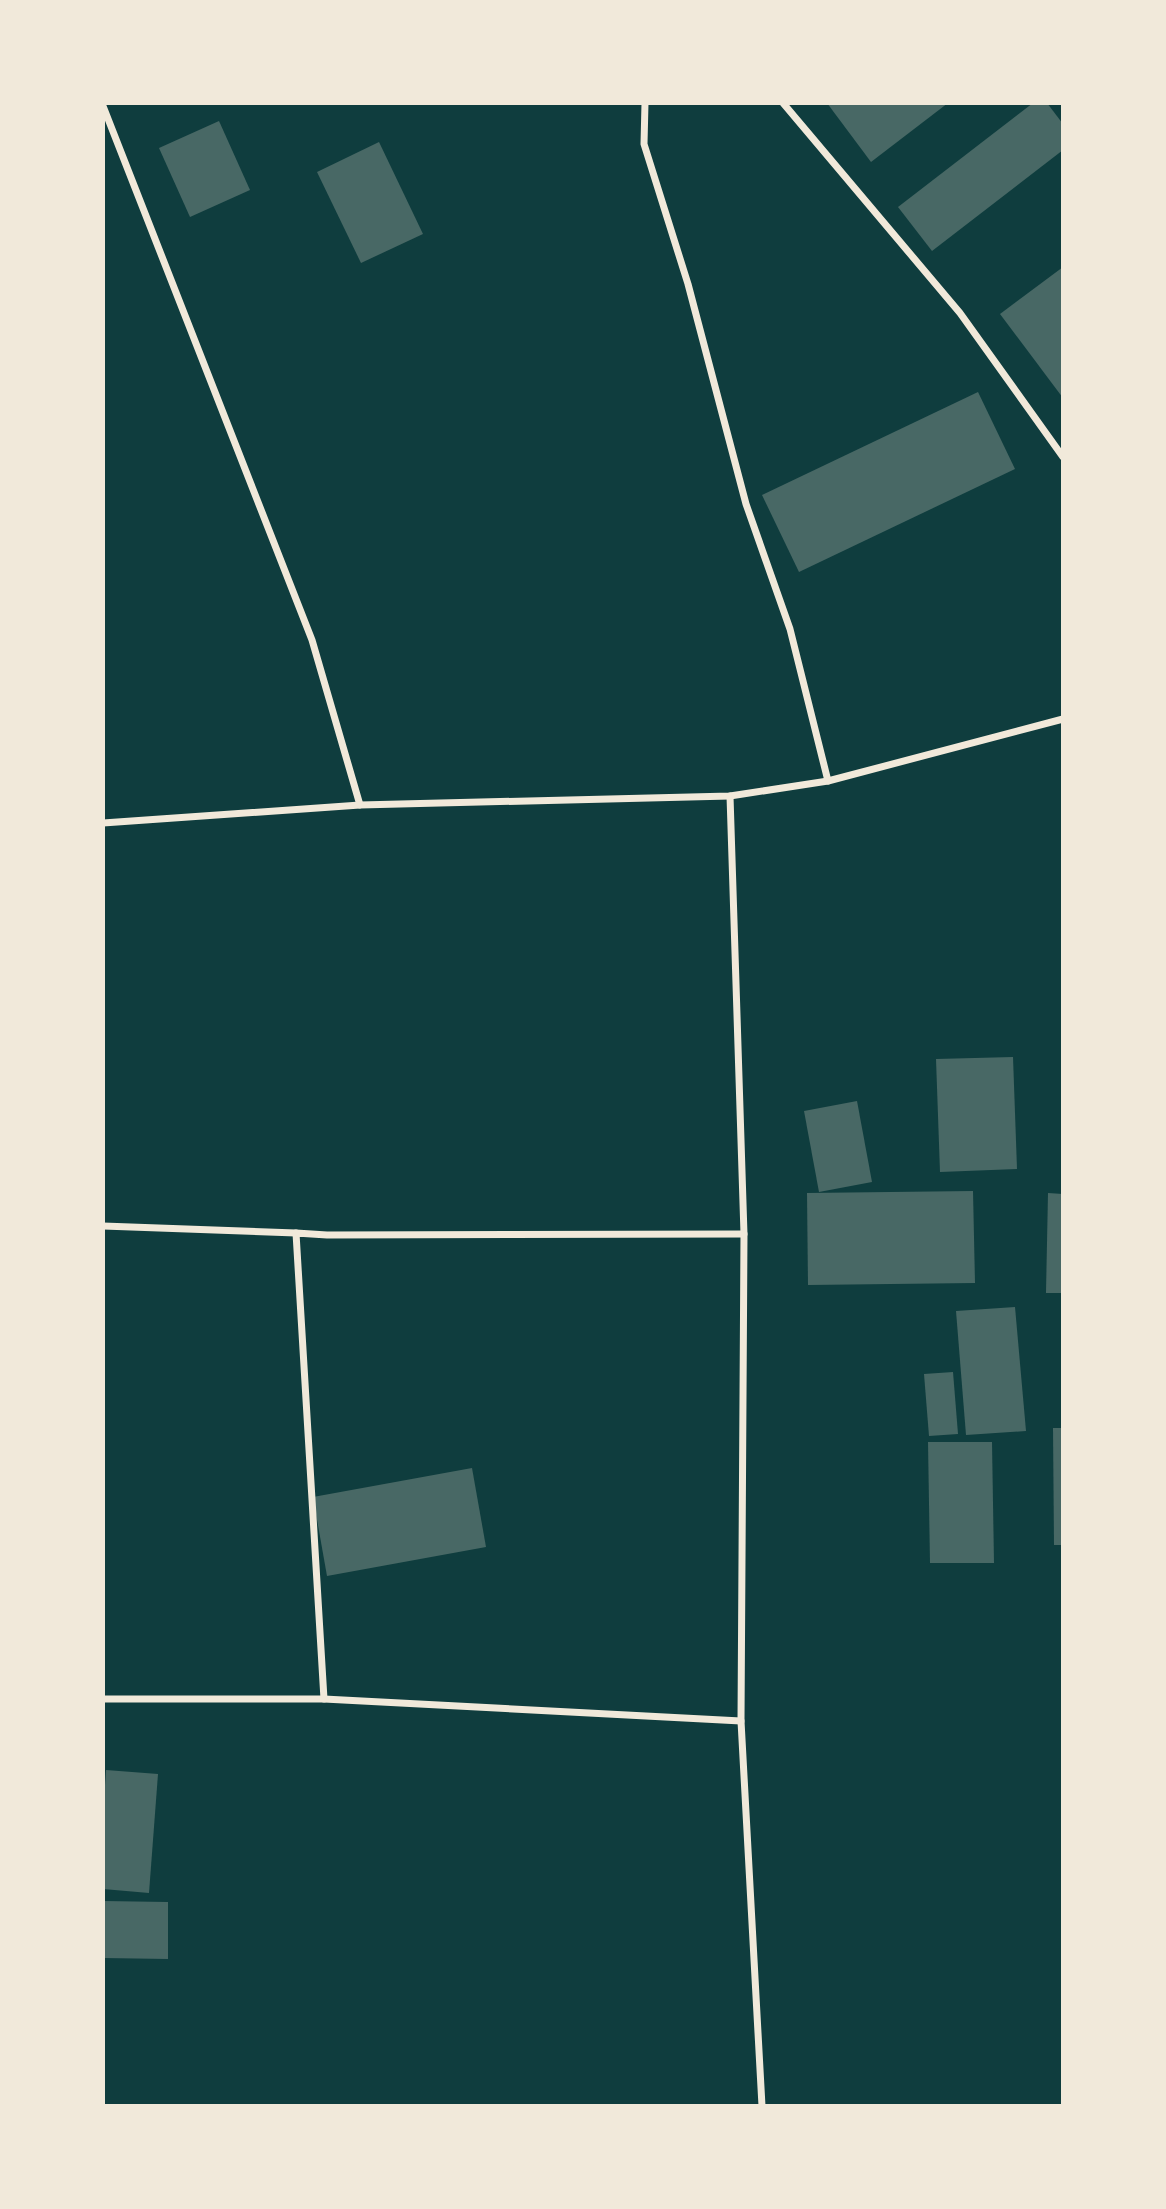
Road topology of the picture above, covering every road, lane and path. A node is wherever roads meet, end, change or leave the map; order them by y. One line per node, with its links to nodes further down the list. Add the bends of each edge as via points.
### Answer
1 (645, 103): 6 (street, via 645,144 688,284 746,504 790,629)
2 (783, 103): 4 (street, via 960,313)
3 (103, 106): 8 (street, via 312,640)
4 (1063, 457)
5 (1063, 719): 6 (street)
6 (828, 781): 7 (street)
7 (730, 796): 8 (street); 12 (street)
8 (360, 805): 9 (street)
9 (103, 823)
10 (103, 1226): 11 (street)
11 (296, 1233): 12 (street); 14 (street)
12 (744, 1234): 15 (street)
13 (103, 1699): 14 (street)
14 (324, 1699): 15 (street)
15 (741, 1721): 16 (street)
16 (762, 2106)

